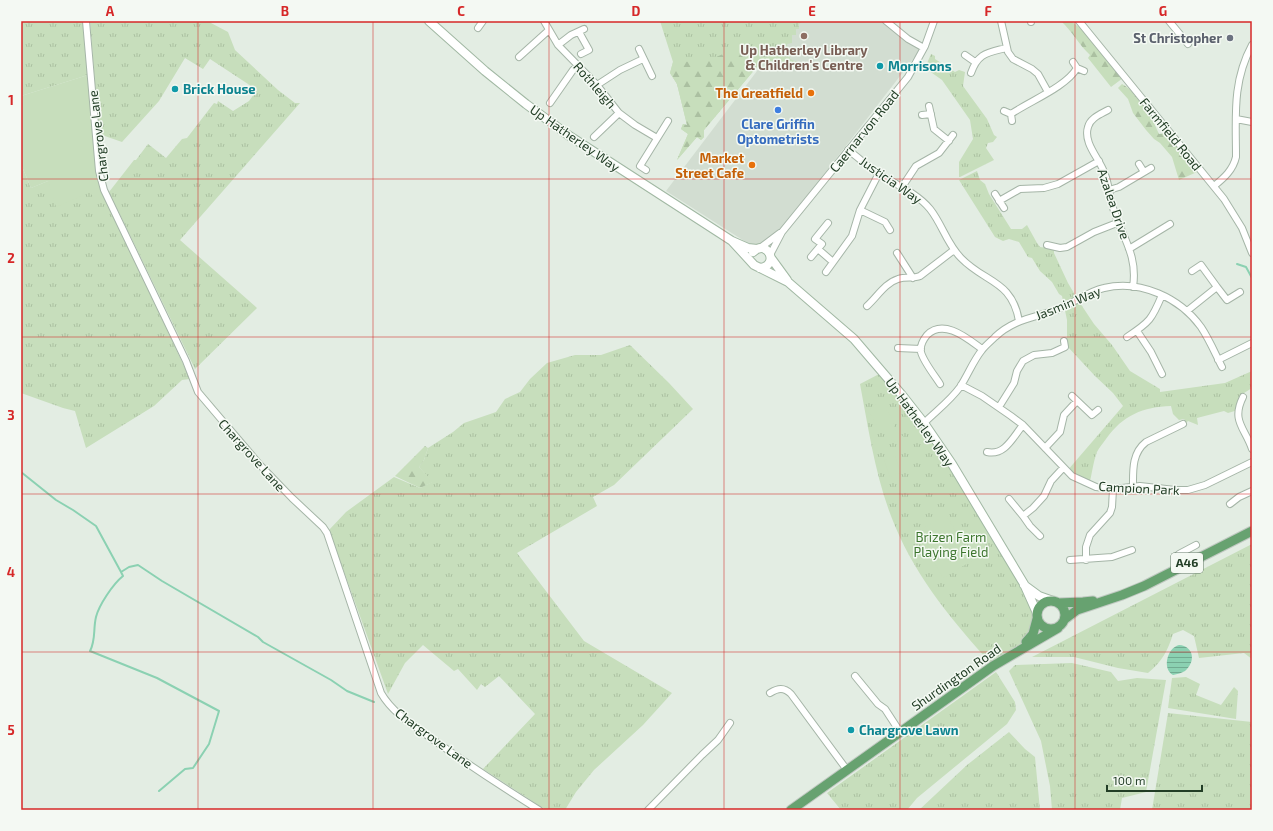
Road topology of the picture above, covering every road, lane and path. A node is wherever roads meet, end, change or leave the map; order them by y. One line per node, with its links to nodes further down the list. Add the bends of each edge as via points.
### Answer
1 (86, 21): 149 (street, Chargrove Lane, via 99,171 104,190 186,361 198,392 260,465 327,533 381,693 388,705 456,756)
2 (429, 21): 71 (street, Up Hatherley Way, via 485,71 568,135)
3 (483, 21): 10 (street)
4 (544, 21): 11 (street, Rothleigh)
5 (886, 21): 15 (street)
6 (934, 21): 15 (street, Caernarvon Road)
7 (1001, 21): 16 (street)
8 (1079, 21): 57 (street, Farmfield Road)
9 (1169, 21): 13 (street)
10 (478, 28)
11 (549, 30): 12 (street, Rothleigh); 18 (street)
12 (558, 44): 19 (street, via 581,30 589,50); 27 (street, Rothleigh)
13 (1188, 44)
14 (1252, 45): 21 (street)
15 (924, 48): 50 (street, Caernarvon Road, via 908,77)
16 (1006, 48): 25 (street, via 982,56); 33 (street, via 1013,59 1038,74)
17 (639, 49): 24 (street)
18 (524, 52): 22 (street); 23 (street)
19 (580, 54)
20 (965, 55): 25 (street)
21 (1250, 56): 42 (street, via 1238,85)
22 (529, 57)
23 (519, 58)
24 (643, 59): 31 (street); 32 (street)
25 (975, 62): 30 (street)
26 (1073, 62): 28 (street)
27 (578, 65): 32 (street, Rothleigh); 34 (street)
28 (1077, 68): 29 (street); 33 (street)
29 (1084, 71)
30 (971, 73)
31 (652, 76)
32 (596, 85): 38 (street, Rothleigh)
33 (1048, 92): 40 (street)
34 (550, 103)
35 (929, 106): 39 (street)
36 (1108, 110): 51 (street, Azalea Drive, via 1093,119 1087,128 1088,143)
37 (1004, 111): 40 (street)
38 (619, 113): 47 (street); 48 (street, Rothleigh)
39 (931, 114): 41 (street); 49 (street, via 934,129)
40 (1011, 114): 44 (street)
41 (922, 115)
42 (1236, 119): 45 (street); 57 (street, via 1235,162 1228,174)
43 (668, 121): 48 (street)
44 (1012, 121)
45 (1252, 122)
46 (953, 135): 49 (street)
47 (594, 137)
48 (657, 138): 54 (street, via 640,166)
49 (949, 141): 58 (street, via 939,153 916,166)
50 (848, 150): 56 (street, Justicia Way); 70 (street, Caernarvon Road)
51 (1098, 160): 59 (street, Azalea Drive, via 1105,173); 61 (street, via 1058,184 1044,188 1020,189)
52 (1139, 164): 55 (street)
53 (1151, 168): 55 (street)
54 (646, 170)
55 (1144, 172): 59 (street)
56 (878, 173): 58 (street, Justicia Way); 63 (street)
57 (1214, 186): 78 (street, Farmfield Road, via 1238,220)
58 (902, 187): 76 (street, Justicia Way, via 930,210)
59 (1109, 190): 66 (street, Azalea Drive)
60 (994, 194): 61 (street)
61 (999, 201): 62 (street)
62 (1004, 208)
63 (860, 210): 69 (street, via 886,219); 82 (street, via 852,236)
64 (1159, 222): 68 (street)
65 (828, 223): 75 (street, via 815,239 822,244)
66 (1118, 223): 72 (street, via 1094,232 1067,247 1060,248); 74 (street, Azalea Drive)
67 (1170, 224): 68 (street)
68 (1163, 228): 74 (street)
69 (890, 230)
70 (782, 232): 73 (street, Caernarvon Road); 79 (street, Caernarvon Road)
71 (732, 241): 73 (street, Up Hatherley Way, via 748,248); 81 (street, Up Hatherley Way)
72 (1047, 244)
73 (759, 248): 79 (street, via 765,249); 81 (street, via 752,254)
74 (1129, 248): 88 (street, Azalea Drive, via 1134,269)
75 (818, 249): 80 (street); 82 (street)
76 (954, 250): 86 (street, via 920,276); 96 (street, Justicia Way, via 970,266 1008,292 1016,307)
77 (896, 253): 86 (street)
78 (1252, 253)
79 (770, 256): 83 (street, via 767,266); 87 (street, Up Hatherley Way)
80 (811, 257)
81 (752, 262): 83 (street)
82 (834, 262): 85 (street)
83 (760, 268): 87 (street, Up Hatherley Way)
84 (1192, 271): 89 (street, via 1201,265)
85 (826, 272)
86 (913, 278): 94 (street, via 903,277 894,280 887,285 877,301)
87 (788, 282): 114 (street, Up Hatherley Way, via 854,339)
88 (1133, 287): 91 (street, Jasmin Way); 96 (street, Jasmin Way, via 1112,286 1101,289 1058,309)
89 (1218, 287): 92 (street); 95 (street)
90 (1240, 292): 92 (street)
91 (1162, 295): 95 (street, Jasmin Way); 97 (street, via 1153,316)
92 (1227, 300): 93 (street)
93 (1221, 305)
94 (867, 306)
95 (1186, 311): 104 (street, Jasmin Way, via 1206,334)
96 (1019, 321): 103 (street, Jasmin Way)
97 (1137, 331): 98 (street); 106 (street)
98 (1127, 337)
99 (1064, 341): 112 (street, via 1065,347 1052,353 1034,355 1023,361)
100 (1252, 344): 104 (street)
101 (898, 348): 102 (street)
102 (921, 349): 103 (street, via 929,334 944,329 956,332); 107 (street, via 921,354)
103 (982, 349): 108 (street, Jasmin Way)
104 (1218, 360): 105 (street, Jasmin Way)
105 (1222, 367)
106 (1162, 374)
107 (940, 384)
108 (961, 385): 112 (street, Campion Park); 114 (street, Jasmin Way)
109 (1072, 396): 111 (street)
110 (1243, 397): 118 (street, via 1238,419)
111 (1077, 401): 113 (street, via 1092,415); 117 (street, via 1064,415 1060,432)
112 (1000, 407): 116 (street, Campion Park)
113 (1098, 410)
114 (924, 423): 137 (street, Up Hatherley Way, via 952,464)
115 (1183, 424): 122 (street, via 1141,447 1135,458)
116 (1023, 425): 117 (street, Campion Park); 119 (street, via 1005,448 998,452 990,452)
117 (1045, 448): 121 (street, Campion Park)
118 (1252, 449)
119 (995, 460)
120 (1252, 462): 122 (street, Campion Park, via 1194,489)
121 (1063, 468): 123 (street, Campion Park, via 1089,485); 127 (street, via 1051,481 1044,496)
122 (1133, 486): 123 (street, Campion Park)
123 (1113, 489): 135 (street, via 1110,513 1090,535 1086,547)
124 (1252, 491): 126 (street)
125 (1010, 499): 127 (street)
126 (1230, 504)
127 (1023, 516): 129 (street)
128 (1252, 531): 136 (main road, A46)
129 (1040, 536)
130 (1196, 545): 132 (street)
131 (1132, 550): 135 (street, via 1123,551 1112,557)
132 (1187, 550): 133 (street); 136 (street)
133 (1179, 554)
134 (1070, 560): 135 (street)
135 (1086, 560)
136 (1192, 561): 138 (main road, A46)
137 (1024, 584): 139 (street, Up Hatherley Way, via 1039,596); 140 (street, Up Hatherley Way)
138 (1122, 595): 139 (main road, A46, via 1083,602); 141 (main road, A46, via 1078,610)
139 (1056, 602): 140 (main road, via 1044,603 1039,607); 141 (main road, via 1065,611)
140 (1037, 616): 142 (main road, via 1041,625 1047,629); 143 (main road, Shurdington Road, via 1034,634)
141 (1065, 619): 142 (main road)
142 (1058, 628): 143 (main road, Shurdington Road)
143 (1020, 649): 147 (main road, Shurdington Road, via 980,674)
144 (855, 676): 147 (street)
145 (770, 693): 148 (street, via 780,689 791,694)
146 (730, 723): 150 (street, via 718,740)
147 (900, 732): 148 (main road, Shurdington Road)
148 (846, 770): 151 (main road, Shurdington Road)
149 (540, 810)
150 (648, 810)
151 (791, 810)

